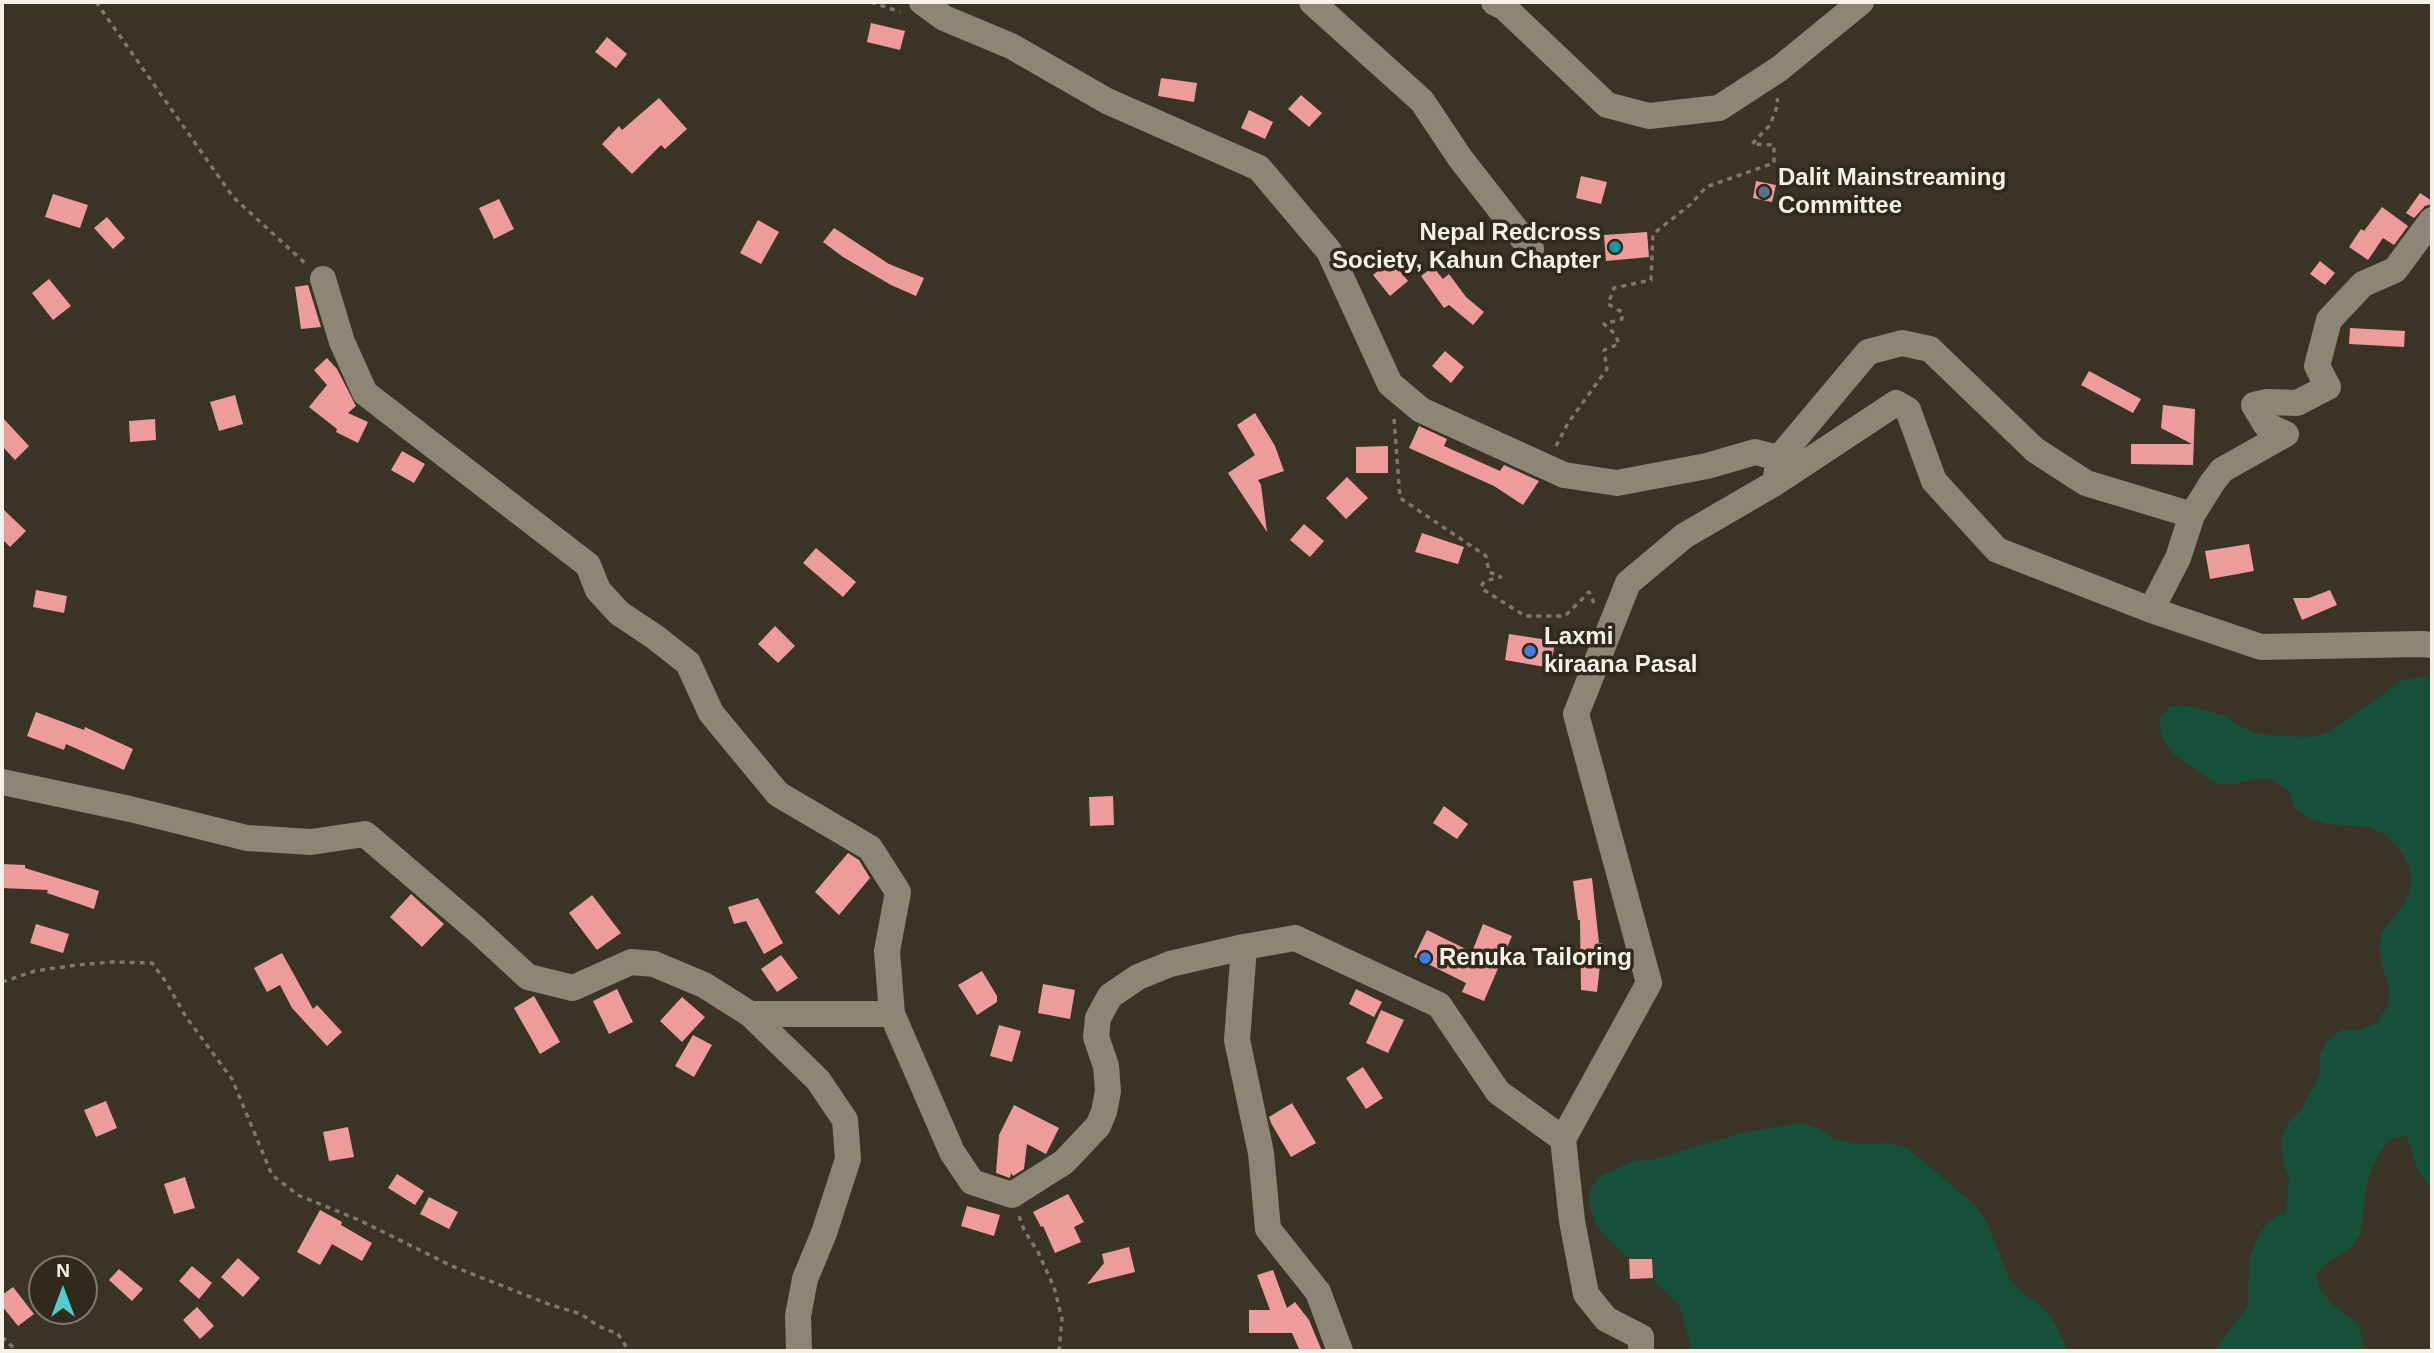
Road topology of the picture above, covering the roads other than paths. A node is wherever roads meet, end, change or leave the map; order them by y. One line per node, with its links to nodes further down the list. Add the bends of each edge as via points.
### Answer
1 (922, 2): 8 (street, via 944,18 1011,46 1107,101 1259,168 1329,251 1390,384 1421,410 1564,475 1617,483 1755,452)
2 (1312, 2): 6 (street, via 1422,101)
3 (1493, 2): 4 (street, via 1504,7 1607,105 1649,116 1719,108 1779,69)
4 (1861, 2)
5 (2432, 220): 9 (street, via 2395,270 2363,284 2329,320 2317,366 2328,387 2297,403 2254,405 2266,425 2286,434 2222,470)
6 (1531, 249)
7 (323, 279): 15 (street, via 342,342 365,393 588,565 598,590 619,613 688,663 711,713 778,794 870,848 898,892 887,951)
8 (1777, 471): 9 (street, via 1868,352 1902,343 1930,349 2035,450 2087,483); 10 (street, via 1896,403 1908,410 1934,481 1997,550); 16 (street, via 1684,536 1628,583 1576,714 1649,983)
9 (2192, 515): 10 (street, via 2178,558)
10 (2151, 610): 11 (street, via 2262,647)
11 (2432, 645)
12 (2, 782): 14 (street, via 247,838 311,842 365,834 528,977 573,988 631,962 654,964 704,985)
13 (1244, 947): 15 (street, via 1170,964 1138,977 1110,996 1098,1018 1096,1037 1108,1091 1098,1126 1064,1162 1012,1195 972,1182 952,1152); 16 (street, via 1295,938 1439,1005 1499,1092); 18 (street, via 1237,1040 1261,1153 1268,1229 1318,1292)
14 (750, 1014): 15 (street); 17 (street, via 818,1080 845,1120 848,1159 805,1279)
15 (892, 1014)
16 (1563, 1139): 19 (street, via 1586,1294 1605,1319 1641,1337)
17 (799, 1351)
18 (1340, 1351)
19 (1641, 1351)

